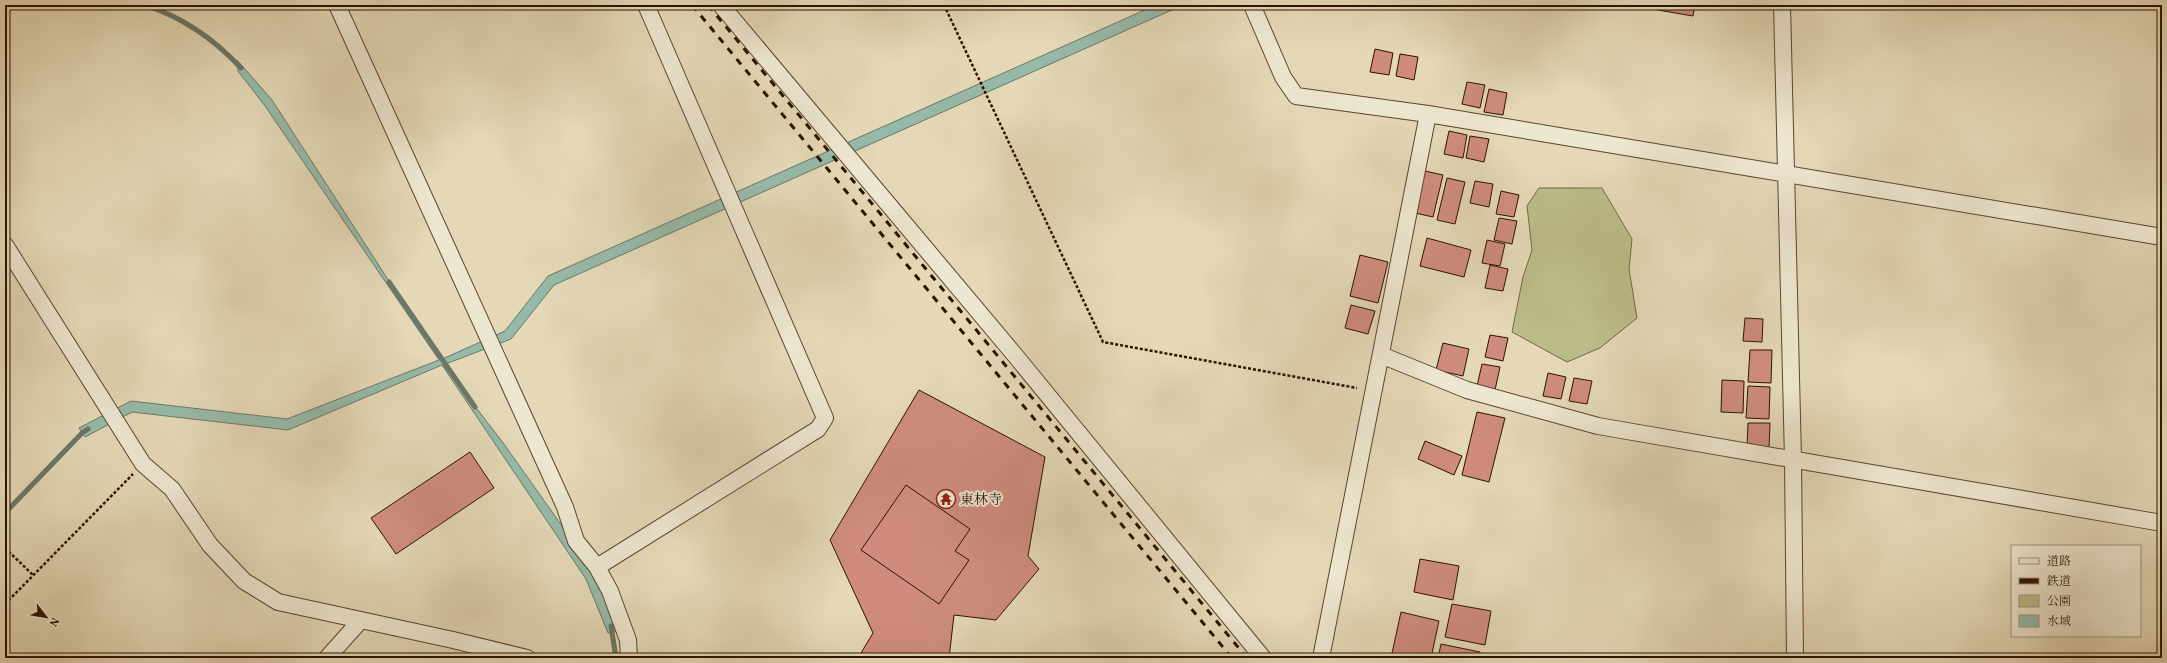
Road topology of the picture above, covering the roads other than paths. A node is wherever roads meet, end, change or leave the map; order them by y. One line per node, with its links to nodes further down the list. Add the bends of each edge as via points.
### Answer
1 (338, 5): 13 (street, via 565,507 576,541)
2 (646, 5): 13 (street, via 824,418 818,429)
3 (721, 5): 18 (street, via 1014,354)
4 (1252, 5): 6 (street, via 1283,76 1296,96)
5 (1782, 5): 7 (street)
6 (1428, 114): 7 (street); 10 (street)
7 (1786, 173): 8 (street); 11 (street)
8 (2162, 237)
9 (5, 245): 14 (street, via 143,464 172,488 210,545 244,581 278,602)
10 (1381, 355): 11 (street, via 1467,390 1598,426); 19 (street)
11 (1793, 459): 12 (street); 20 (street)
12 (2162, 523)
13 (598, 567): 17 (street, via 621,619 628,640)
14 (362, 620): 15 (street); 16 (street)
15 (327, 658)
16 (527, 658)
17 (629, 658)
18 (1263, 658)
19 (1321, 658)
20 (1795, 658)

